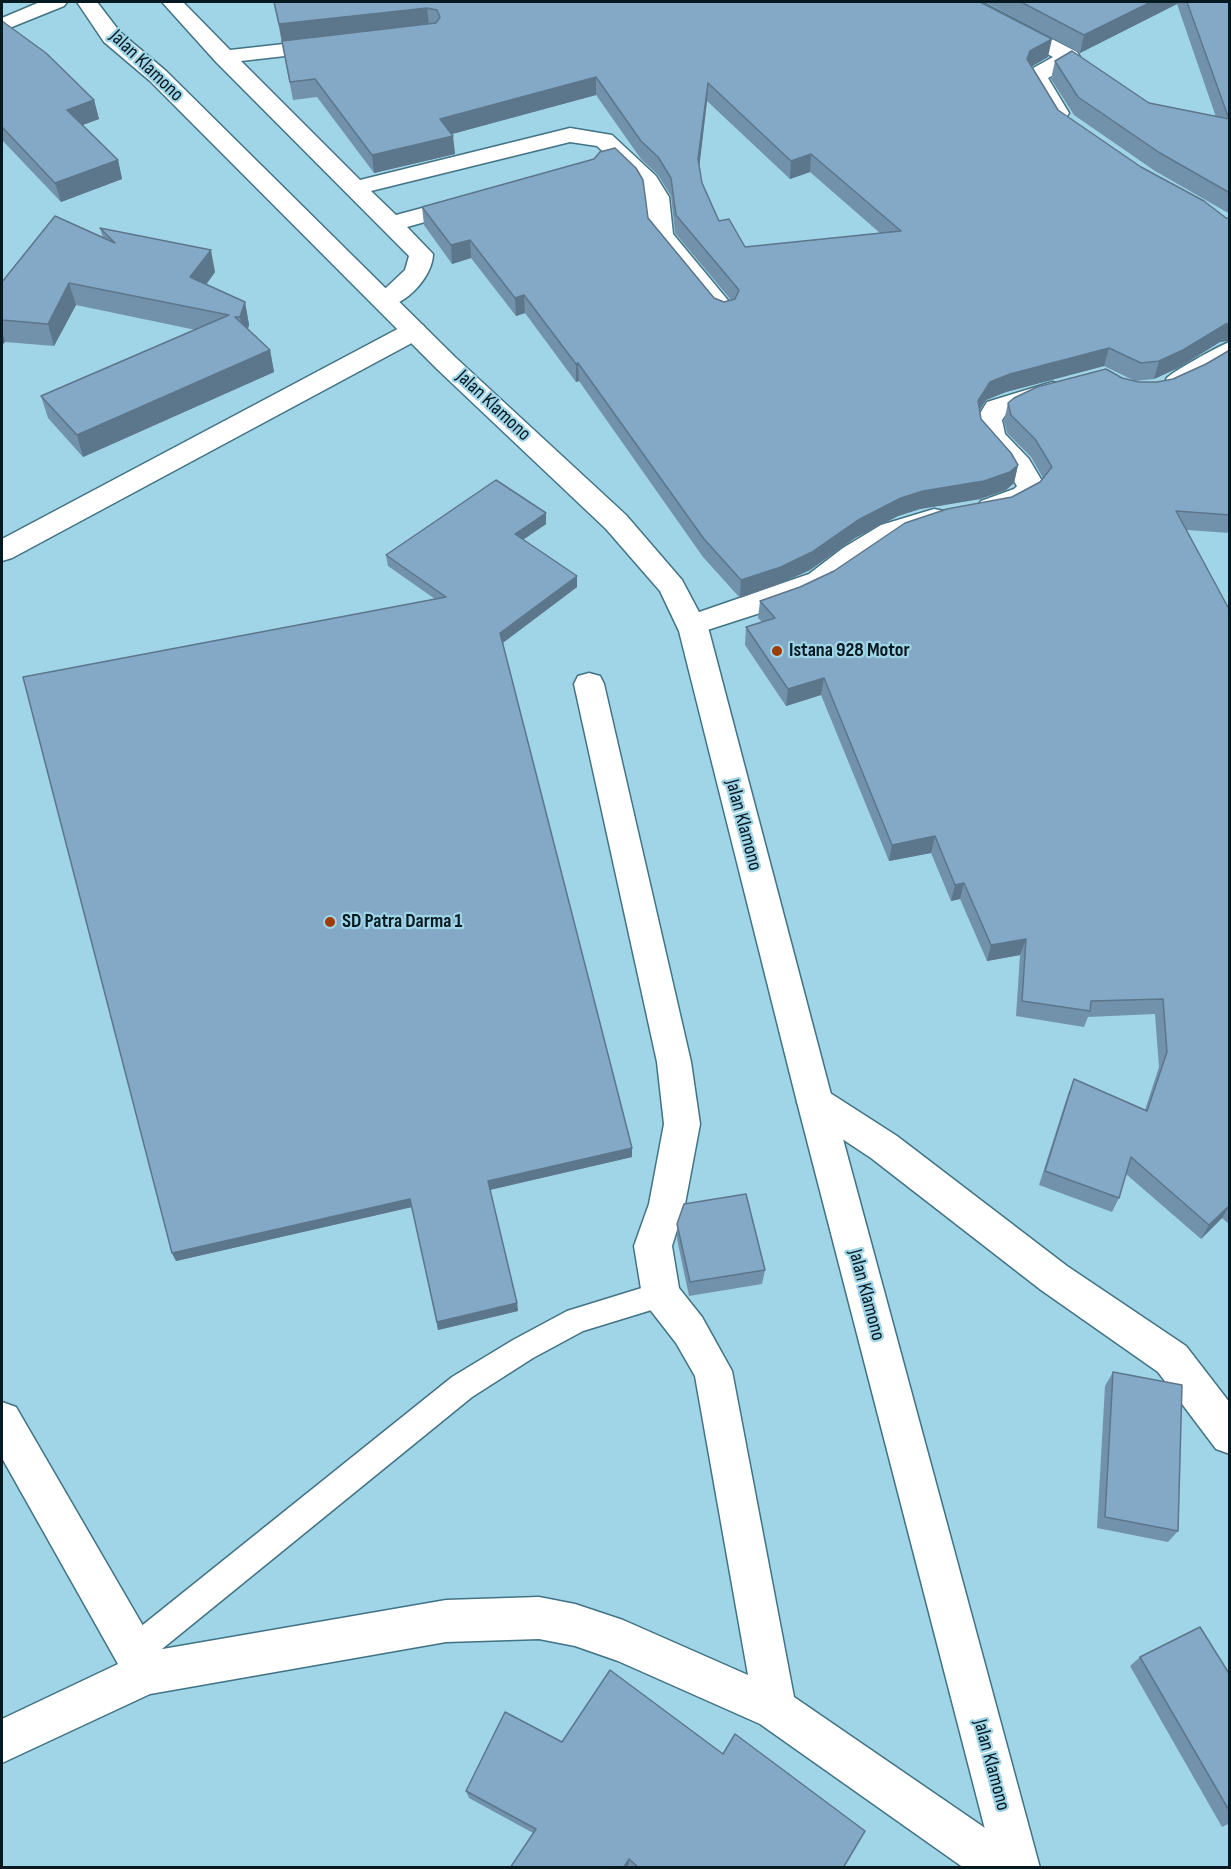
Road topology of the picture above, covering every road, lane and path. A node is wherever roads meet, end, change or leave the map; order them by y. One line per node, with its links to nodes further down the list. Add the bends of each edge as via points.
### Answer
1 (57, 2): 5 (street)
2 (87, 2): 12 (street, Jalan Klamono, via 112,37 158,76)
3 (172, 2): 7 (street)
4 (968, 2): 8 (street, via 1069,57 1036,76 1063,121)
5 (2, 25)
6 (349, 43): 7 (street)
7 (224, 57): 9 (street)
8 (1072, 127)
9 (354, 188): 11 (street); 13 (street, via 570,135 604,140 648,181 657,197 661,235)
10 (483, 199): 11 (street)
11 (391, 224): 12 (street, via 421,254 422,262 418,271)
12 (384, 301): 14 (street, Jalan Klamono)
13 (724, 310)
14 (414, 331): 18 (street); 19 (street, Jalan Klamono, via 616,522 662,574)
15 (1230, 350): 17 (street, via 1196,372)
16 (1078, 383): 19 (street, via 996,408 989,420 992,437 1019,465 1031,486 1024,496 993,507 925,519 891,532 819,580)
17 (1160, 387)
18 (2, 551)
19 (692, 625): 21 (street, Jalan Klamono)
20 (589, 684): 22 (street, via 674,1062 682,1124 667,1204 653,1245)
21 (815, 1102): 24 (street, via 884,1147 1046,1273 1172,1359); 29 (street, Jalan Klamono)
22 (661, 1295): 25 (lane, via 577,1320 462,1387); 26 (street, via 689,1330 712,1371 722,1408)
23 (2, 1421): 25 (street)
24 (1230, 1435)
25 (141, 1662): 26 (street, via 446,1621 539,1618 623,1641); 27 (street)
26 (775, 1709): 28 (street)
27 (2, 1741)
28 (1004, 1868)
29 (1018, 1868)

